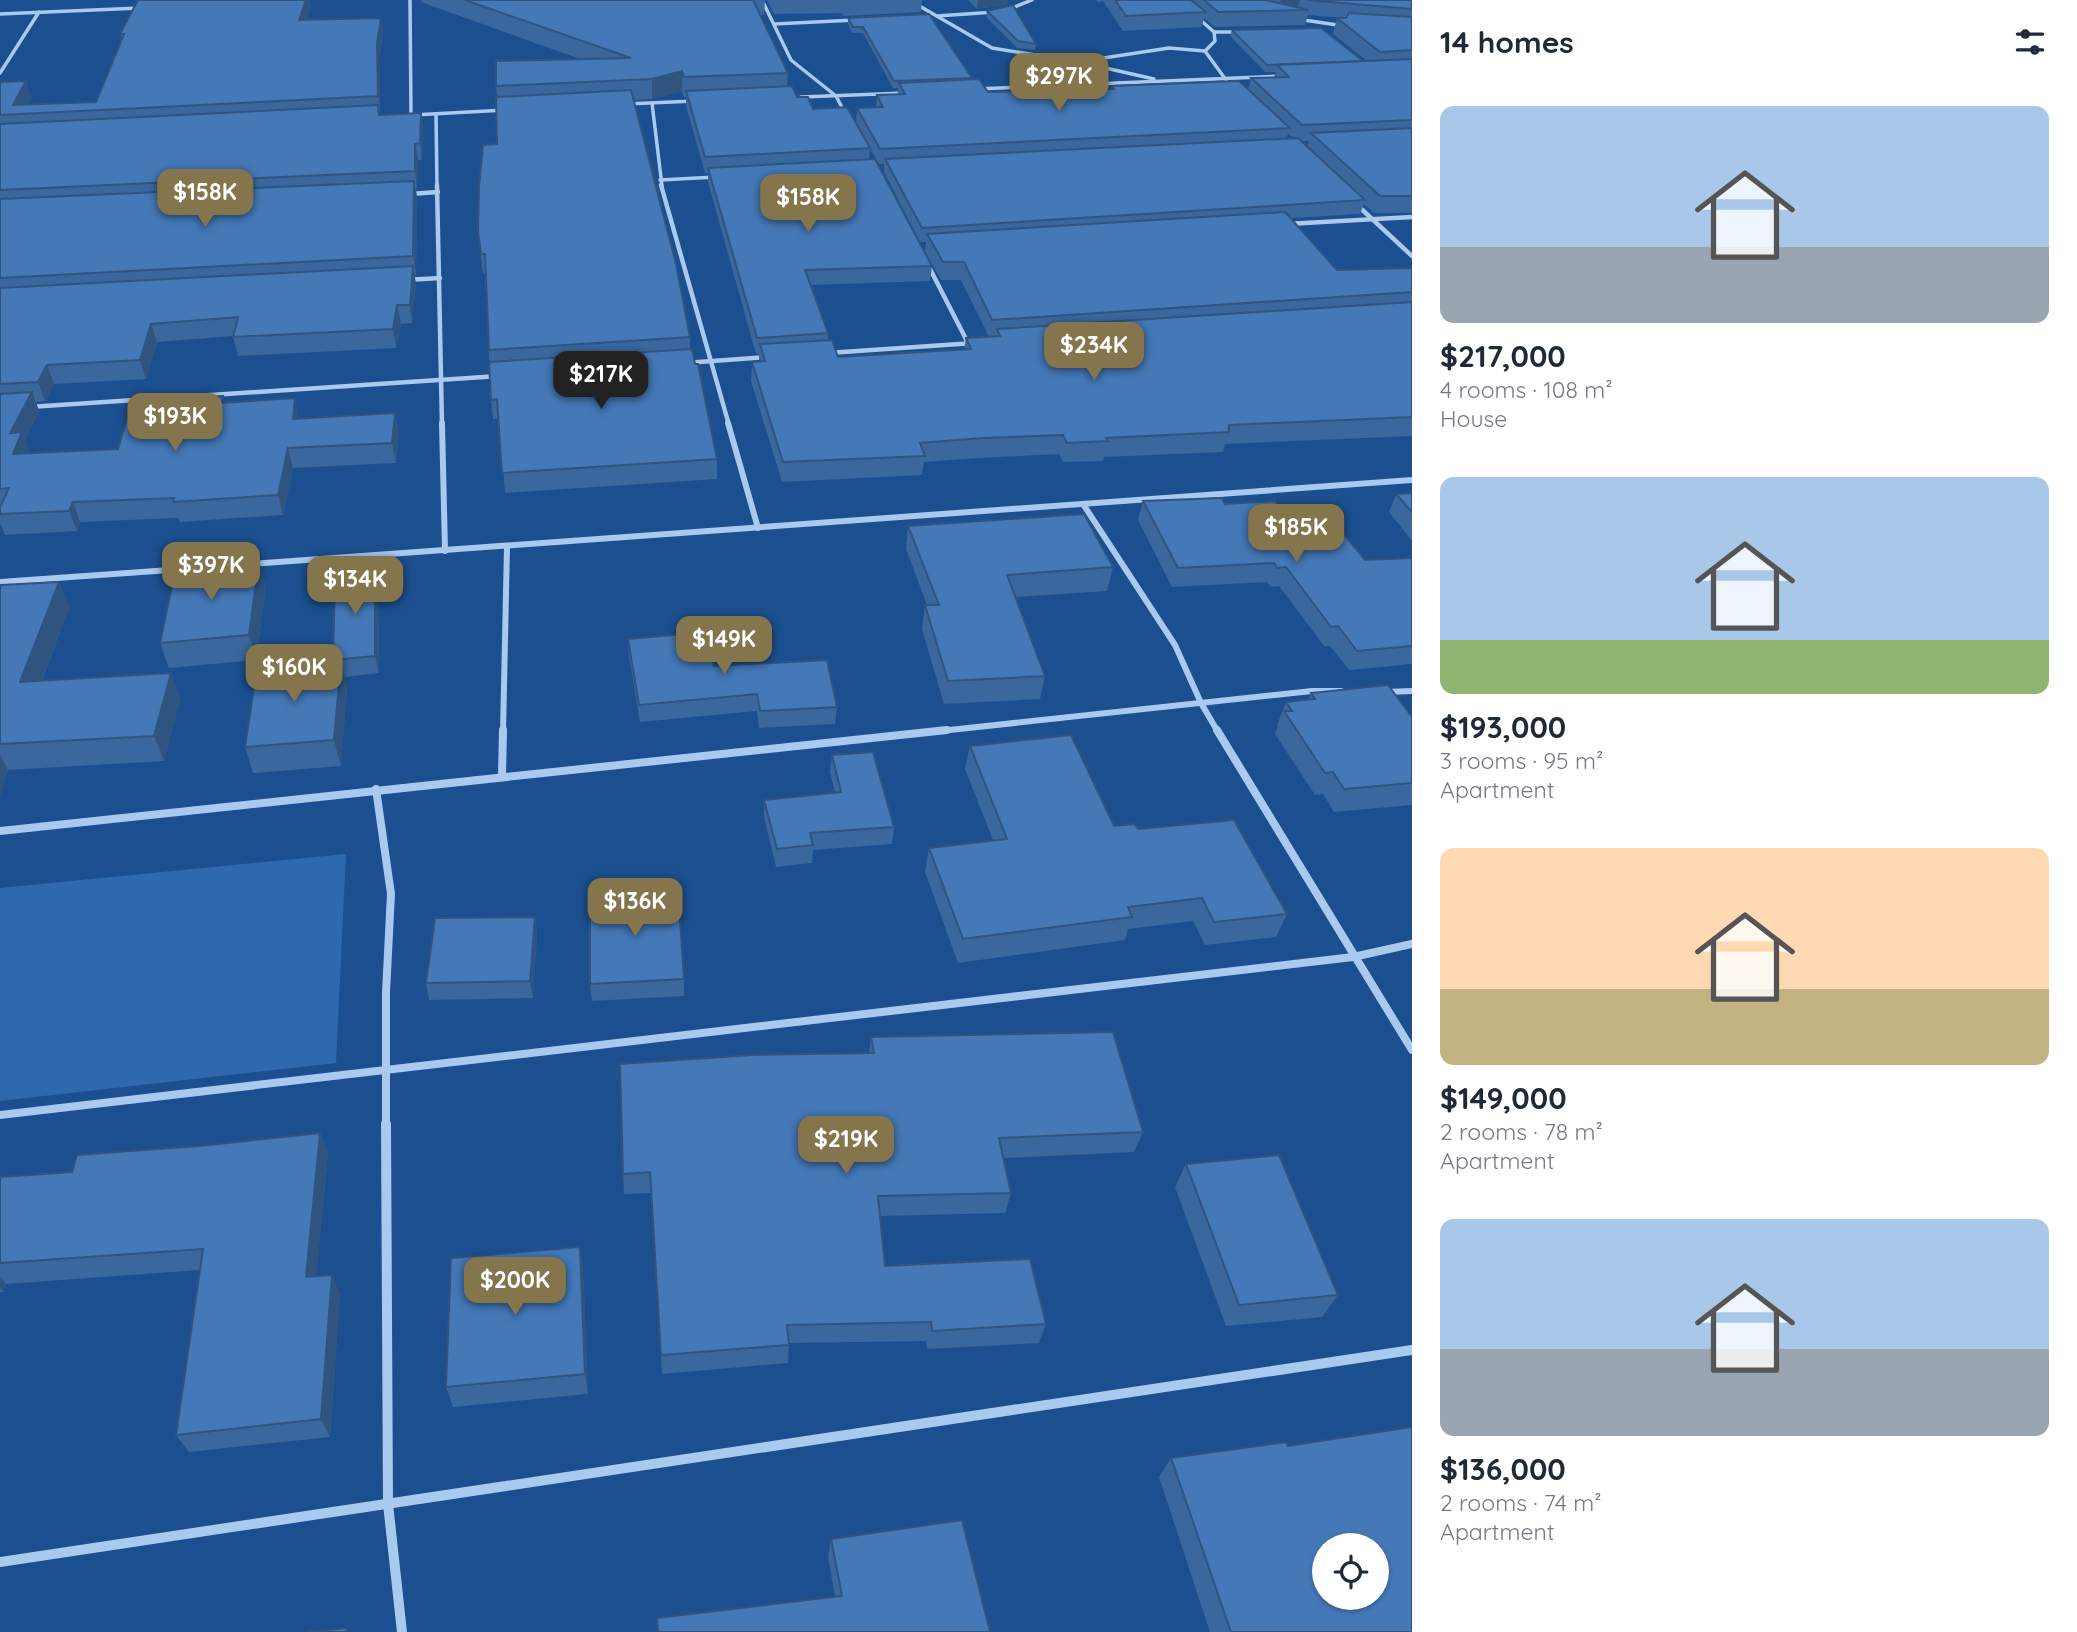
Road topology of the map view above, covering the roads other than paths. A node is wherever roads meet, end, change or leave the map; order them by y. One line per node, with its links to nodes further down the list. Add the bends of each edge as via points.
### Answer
1 (410, 0): 34 (street)
2 (762, 0): 13 (street)
3 (909, 0): 9 (street)
4 (1032, 0): 9 (street, via 998,12)
5 (145, 8): 7 (street)
6 (1188, 9): 15 (street)
7 (39, 12): 8 (street); 19 (street)
8 (0, 14)
9 (939, 16): 11 (street); 18 (street, via 992,48)
10 (1289, 16): 14 (street, via 1321,31)
11 (925, 17)
12 (856, 20): 13 (street)
13 (774, 24): 27 (street, via 791,60)
14 (1349, 28)
15 (1214, 32): 16 (street); 17 (street, via 1215,41)
16 (1241, 32)
17 (1205, 51): 18 (street, via 1169,48); 21 (street)
18 (1079, 62): 22 (street); 23 (street, via 1018,72)
19 (0, 73)
20 (1292, 75): 21 (street)
21 (1225, 79): 22 (street); 24 (street)
22 (1164, 81): 23 (street)
23 (1033, 87): 25 (street)
24 (1234, 88)
25 (967, 90)
26 (915, 92): 27 (street)
27 (835, 96): 28 (street); 36 (street)
28 (796, 97)
29 (705, 101): 30 (street)
30 (652, 103): 31 (street); 38 (street)
31 (625, 104)
32 (517, 110): 33 (street)
33 (436, 114): 34 (street); 39 (street)
34 (411, 115): 35 (street)
35 (398, 116)
36 (849, 120)
37 (727, 176): 38 (street)
38 (660, 180): 53 (street)
39 (438, 192): 40 (street); 47 (street)
40 (397, 194)
41 (1353, 201): 43 (street)
42 (1412, 217): 43 (street)
43 (1373, 219): 44 (street); 45 (street)
44 (1277, 225)
45 (1412, 256)
46 (926, 259): 50 (street)
47 (440, 278): 48 (street); 56 (street)
48 (398, 280)
49 (982, 342): 50 (street)
50 (968, 343): 51 (street)
51 (820, 354)
52 (779, 357): 53 (street)
53 (711, 361): 54 (street); 60 (street)
54 (671, 364)
55 (510, 375): 56 (street)
56 (443, 379): 57 (street); 62 (street)
57 (28, 407)
58 (1412, 480): 59 (street)
59 (1083, 504): 60 (street); 69 (street, via 1175,645)
60 (758, 528): 61 (street)
61 (507, 547): 62 (street); 70 (street)
62 (444, 551): 63 (street)
63 (250, 565)
64 (194, 569): 65 (street)
65 (0, 582)
66 (1349, 691): 69 (street)
67 (1373, 691): 68 (street)
68 (1412, 691)
69 (1201, 703): 70 (street); 74 (street)
70 (502, 778): 71 (street)
71 (376, 789): 72 (street); 76 (street, via 391,894)
72 (0, 831)
73 (1412, 944): 74 (street)
74 (1353, 957): 75 (street); 76 (street)
75 (1412, 1050)
76 (385, 1071): 77 (street); 79 (street)
77 (0, 1115)
78 (1412, 1350): 79 (street)
79 (388, 1504): 80 (street); 81 (street)
80 (0, 1562)
81 (402, 1632)

